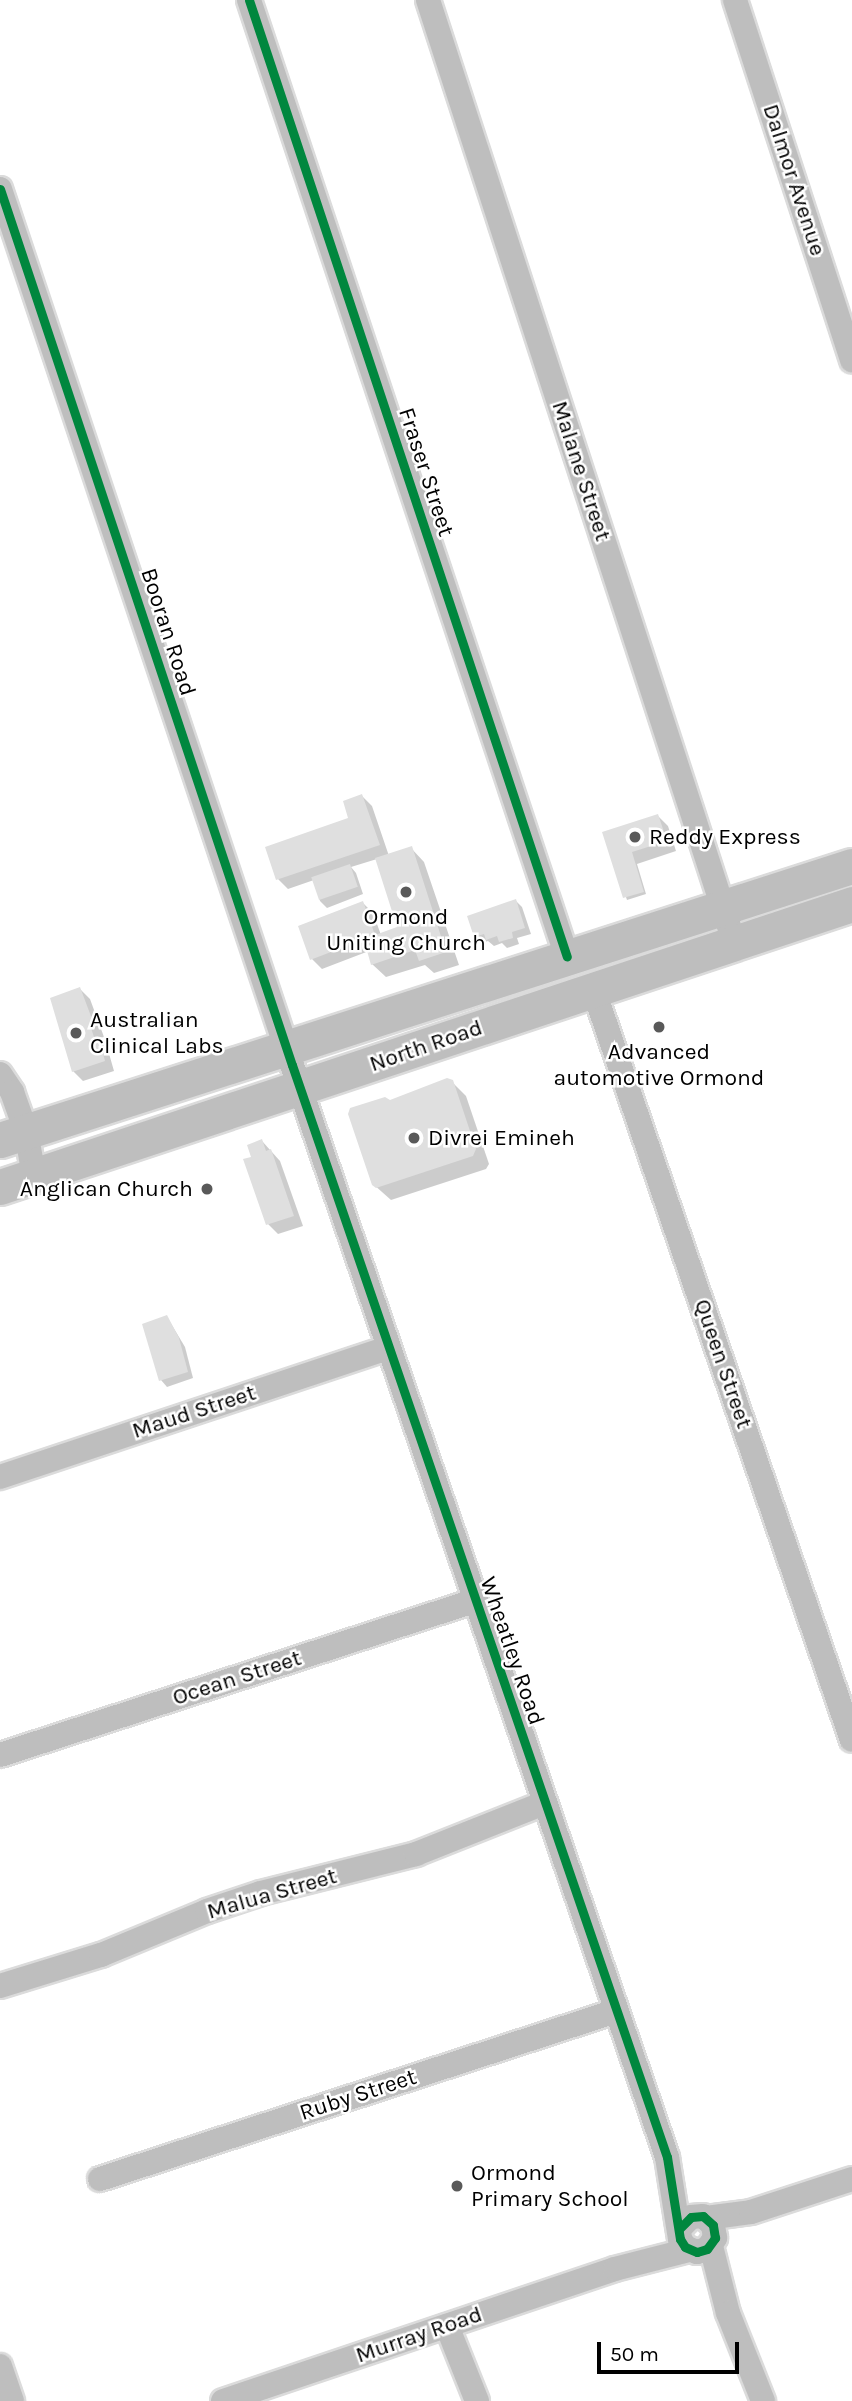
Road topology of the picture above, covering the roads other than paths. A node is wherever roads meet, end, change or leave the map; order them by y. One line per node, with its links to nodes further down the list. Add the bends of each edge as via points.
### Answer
1 (249, 0): 10 (street, Fraser Street)
2 (428, 0): 8 (street, Malane Street)
3 (735, 0): 5 (street, Dalmor Avenue)
4 (0, 189): 13 (street, Booran Road)
5 (852, 360)
6 (852, 866): 8 (highway, North Road)
7 (852, 904): 9 (highway, North Road)
8 (722, 908): 9 (street, Malane Street); 10 (highway, North Road)
9 (734, 942): 11 (highway, North Road)
10 (567, 957): 12 (highway, North Road)
11 (593, 988): 14 (highway, North Road); 24 (street, Queen Street)
12 (407, 1008): 13 (highway, North Road); 14 (highway)
13 (286, 1047): 17 (street, Booran Road); 18 (highway, North Road)
14 (421, 1048): 17 (highway, North Road)
15 (0, 1074): 18 (street, via 12,1092)
16 (0, 1080): 18 (street)
17 (301, 1087): 19 (highway, North Road); 21 (street, Wheatley Road)
18 (13, 1136): 19 (street)
19 (34, 1176): 20 (highway, North Road)
20 (0, 1187)
21 (388, 1348): 22 (street, Maud Street); 23 (street, Wheatley Road)
22 (0, 1477)
23 (474, 1601): 25 (street, Ocean Street); 26 (street, Wheatley Road)
24 (852, 1740)
25 (0, 1755)
26 (544, 1803): 27 (street, Malua Street, via 416,1854 261,1893 102,1955); 28 (street, Wheatley Road)
27 (0, 1986)
28 (616, 2011): 29 (street, Ruby Street); 31 (street, Wheatley Road)
29 (100, 2179)
30 (852, 2179): 31 (street, Murray Road)
31 (697, 2235): 32 (street, Murray Road, via 615,2269); 37 (street, Wheatley Road)
32 (447, 2326): 35 (street, Murray Road); 36 (street)
33 (0, 2366): 34 (street)
34 (12, 2401)
35 (223, 2401)
36 (477, 2401)
37 (763, 2401)

